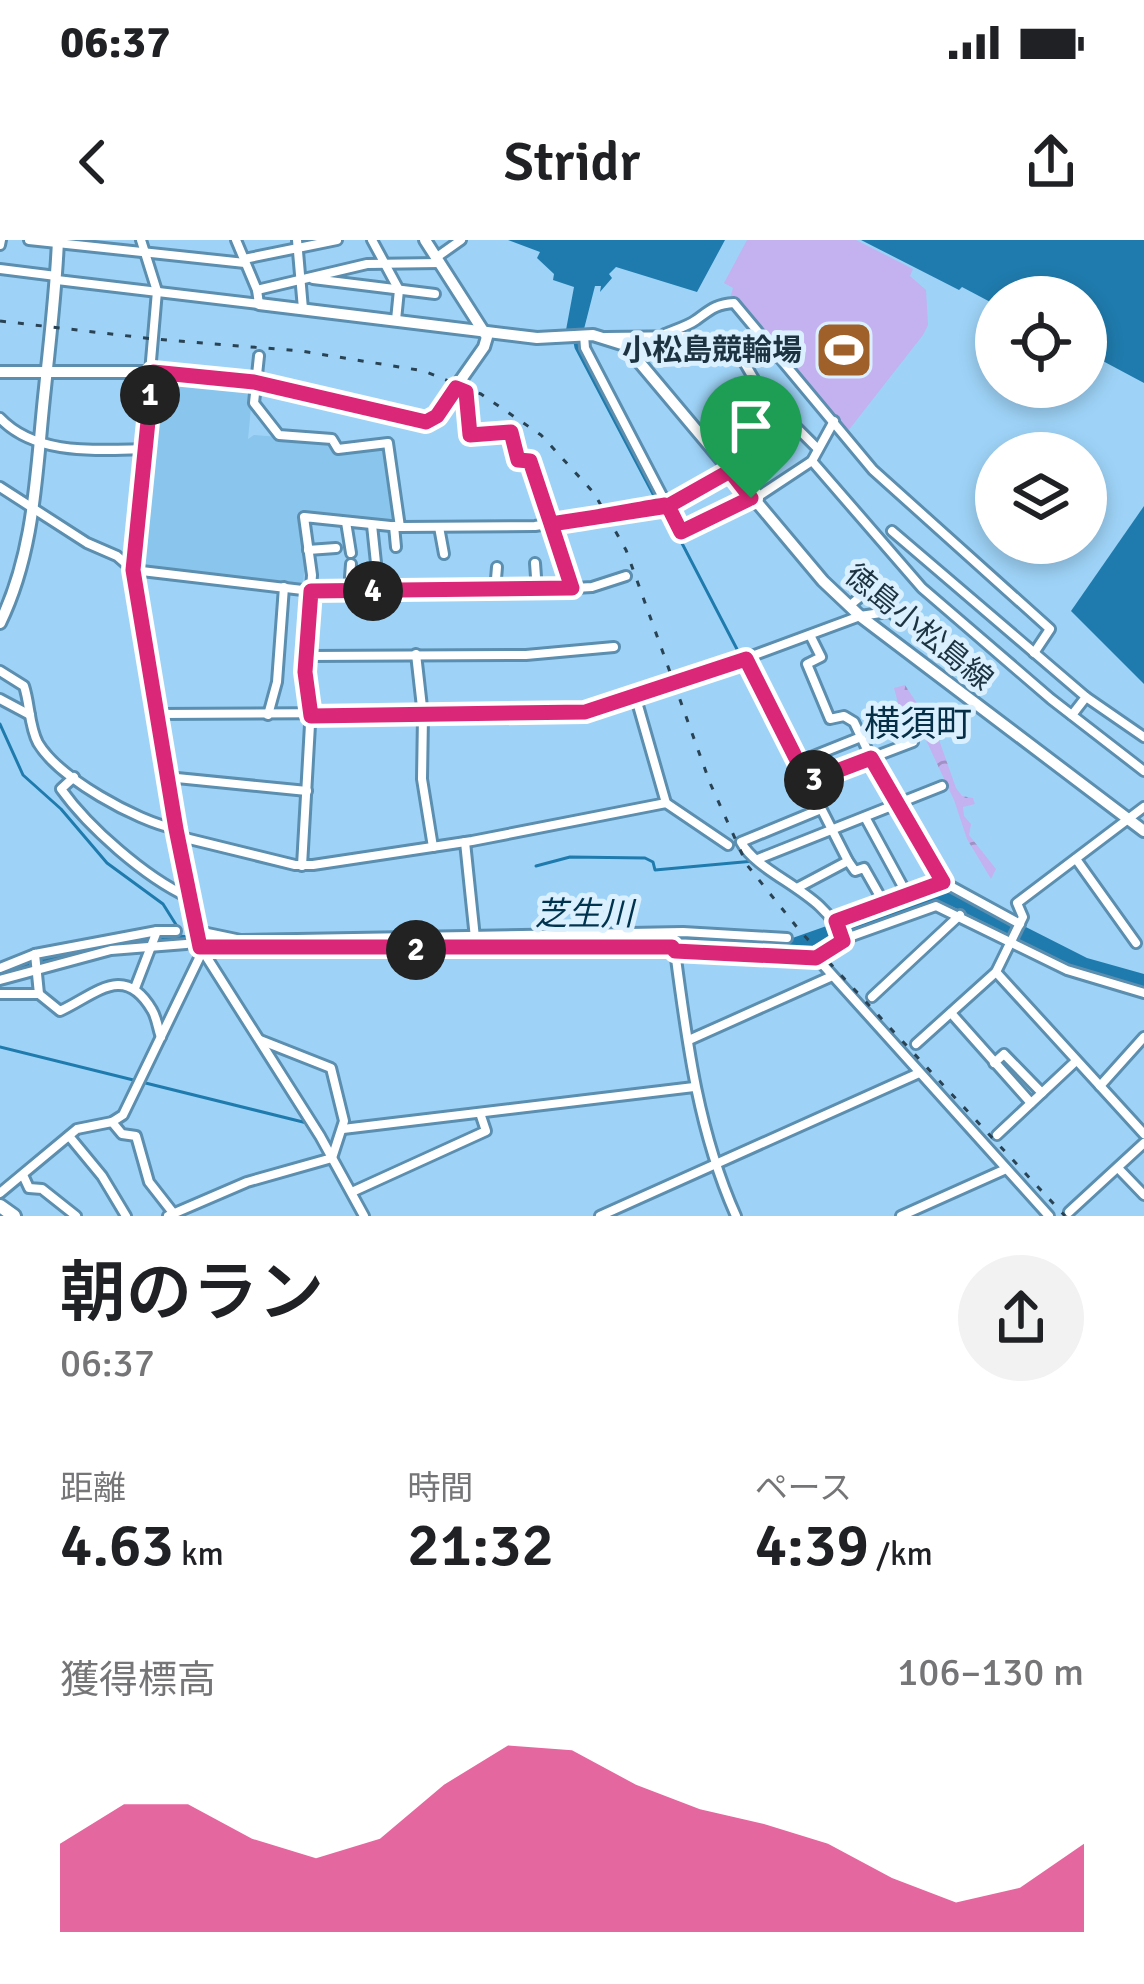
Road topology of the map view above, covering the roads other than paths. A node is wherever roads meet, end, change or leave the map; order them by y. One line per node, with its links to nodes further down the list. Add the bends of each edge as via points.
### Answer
1 (29, 240): 8 (street)
2 (141, 240): 10 (street)
3 (236, 240): 12 (street)
4 (337, 240): 9 (street)
5 (372, 240): 13 (street)
6 (425, 240): 11 (main road)
7 (461, 240): 11 (street)
8 (58, 242): 10 (street); 15 (main road)
9 (298, 244): 12 (street); 16 (street)
10 (144, 253): 12 (street); 18 (street)
11 (439, 260): 13 (street); 21 (main road)
12 (244, 261): 20 (street)
13 (384, 263): 16 (street); 17 (street)
14 (0, 269): 15 (street)
15 (57, 278): 18 (street); 34 (main road)
16 (308, 280): 17 (street); 20 (street); 22 (street)
17 (400, 290): 19 (street); 23 (street)
18 (158, 292): 20 (street); 33 (street)
19 (436, 294)
20 (258, 297): 22 (main road)
21 (471, 308): 24 (main road, via 469,323); 25 (main road)
22 (303, 309): 23 (main road)
23 (396, 320): 24 (main road)
24 (455, 327): 25 (main road)
25 (484, 331): 26 (main road); 30 (main road)
26 (503, 334): 28 (main road); 30 (main road)
27 (665, 334): 29 (street); 38 (street, via 730,302); 41 (street, via 737,350 762,393)
28 (578, 336): 29 (main road); 46 (street)
29 (606, 337): 43 (main road, 徳島小松島線, via 638,359)
30 (484, 347): 36 (main road)
31 (260, 356): 35 (street)
32 (0, 372): 34 (main road)
33 (153, 372): 34 (main road); 35 (main road); 40 (street)
34 (46, 373): 39 (main road)
35 (254, 382): 36 (main road, via 426,422); 51 (street, via 254,403 279,435 332,440 338,448 388,443)
36 (456, 388): 49 (street, via 466,392 470,435 511,432)
37 (0, 418): 39 (street)
38 (834, 421): 41 (street); 76 (street, via 894,490 1050,629)
39 (40, 440): 40 (street, via 77,450); 47 (main road)
40 (145, 448): 62 (street)
41 (818, 449): 42 (street)
42 (812, 461): 45 (street); 87 (street, via 912,578)
43 (730, 471): 45 (main road, 徳島小松島線); 46 (street)
44 (0, 487): 47 (street)
45 (752, 499): 46 (street, via 681,532); 71 (main road, 徳島小松島線)
46 (664, 506): 49 (street)
47 (34, 507): 62 (street); 73 (main road)
48 (346, 522): 50 (street); 56 (street, via 304,518); 57 (street)
49 (551, 524): 52 (street); 65 (street)
50 (372, 525): 51 (street); 68 (street)
51 (397, 526): 52 (street); 54 (street)
52 (439, 527): 58 (street)
53 (892, 531): 76 (street)
54 (396, 547)
55 (336, 548): 56 (street)
56 (308, 550): 66 (street)
57 (351, 553)
58 (444, 554)
59 (535, 562): 70 (street)
60 (351, 564): 67 (street)
61 (497, 567): 69 (street)
62 (133, 570): 64 (street); 84 (street)
63 (626, 576): 65 (street)
64 (284, 586): 66 (street); 86 (street)
65 (572, 588): 70 (street)
66 (311, 591): 67 (street); 78 (street)
67 (350, 591): 68 (street)
68 (373, 591): 69 (street)
69 (495, 591): 70 (street)
70 (537, 591)
71 (849, 606): 72 (main road, 徳島小松島線); 72 (street, via 871,587 891,613)
72 (860, 616): 74 (street); 106 (main road, 徳島小松島線)
73 (0, 623)
74 (811, 635): 79 (street); 90 (street, via 821,657 807,664 830,719 850,718)
75 (614, 647): 77 (street)
76 (1034, 653): 82 (street)
77 (416, 654): 78 (street); 89 (street)
78 (306, 656): 88 (street)
79 (743, 659): 81 (street); 94 (street)
80 (0, 671): 85 (street, via 24,686)
81 (635, 697): 89 (street, via 585,712); 101 (street)
82 (1087, 697): 87 (street); 91 (street)
83 (0, 698): 85 (street)
84 (157, 714): 86 (street); 97 (street)
85 (30, 715): 96 (street, via 37,740)
86 (268, 715): 88 (street)
87 (1072, 715): 95 (street)
88 (311, 716): 89 (street); 100 (street)
89 (423, 717): 112 (street)
90 (862, 737): 93 (street); 94 (street)
91 (1144, 737)
92 (913, 742): 93 (street)
93 (871, 758): 98 (street); 102 (street)
94 (797, 767): 98 (street)
95 (1144, 770)
96 (74, 777): 108 (street); 120 (street, via 61,789 69,800 116,847)
97 (167, 777): 100 (street); 108 (street)
98 (807, 785): 104 (street)
99 (942, 786): 102 (street)
100 (307, 791): 116 (street)
101 (666, 803): 110 (street); 111 (street)
102 (896, 805): 105 (street); 117 (street)
103 (1144, 808): 106 (street)
104 (820, 810): 109 (street); 113 (street, via 741,842)
105 (866, 819): 109 (street); 119 (street)
106 (1129, 819): 107 (main road, 徳島小松島線); 114 (street)
107 (1144, 831)
108 (177, 832): 116 (street); 120 (street)
109 (832, 832): 113 (street); 115 (street)
110 (465, 842): 112 (street); 128 (street)
111 (728, 844)
112 (433, 847): 116 (street)
113 (758, 859): 118 (street)
114 (1076, 859): 124 (street, via 1017,903); 132 (street)
115 (848, 862): 118 (street); 121 (street, via 864,868)
116 (302, 866)
117 (940, 884): 119 (street); 124 (street)
118 (797, 888): 123 (street)
119 (908, 896): 121 (street)
120 (190, 897): 127 (street)
121 (885, 905): 123 (street)
122 (961, 915): 129 (street, via 927,908); 130 (street); 147 (street)
123 (837, 922): 129 (street)
124 (1020, 925): 130 (street)
125 (176, 931): 126 (street)
126 (157, 932): 133 (street); 138 (street)
127 (197, 932): 128 (street, via 253,940); 134 (street)
128 (475, 938): 136 (street, via 683,932 783,939)
129 (843, 940): 137 (street)
130 (1013, 940): 140 (street); 144 (street, via 1066,970)
131 (186, 944): 133 (street)
132 (1136, 944)
133 (151, 945): 138 (street); 143 (street)
134 (200, 951): 135 (street); 149 (street); 151 (street)
135 (675, 951): 136 (street); 152 (street)
136 (781, 957): 137 (street)
137 (816, 958): 141 (street)
138 (35, 961): 139 (street); 142 (street); 146 (street)
139 (0, 968)
140 (996, 972): 148 (street); 154 (street)
141 (830, 977): 152 (street); 156 (street)
142 (0, 980)
143 (135, 988): 146 (street, via 110,984 60,1011); 149 (street)
144 (1144, 993)
145 (0, 994): 146 (street)
146 (38, 994)
147 (872, 997)
148 (951, 1013): 153 (street); 155 (street)
149 (161, 1037): 162 (street, via 123,1115)
150 (1144, 1037): 157 (street)
151 (260, 1040): 163 (street, via 331,1068); 168 (street)
152 (688, 1041): 158 (street)
153 (916, 1044)
154 (1076, 1060): 157 (street); 159 (street)
155 (994, 1063): 159 (street, via 1004,1054); 160 (street)
156 (919, 1073): 169 (street); 171 (street)
157 (1100, 1086): 164 (street)
158 (694, 1087): 161 (street); 169 (street)
159 (1042, 1093): 160 (street)
160 (1031, 1103): 165 (street)
161 (480, 1113): 163 (street); 173 (street, via 486,1131)
162 (112, 1122): 166 (street); 178 (street, via 136,1136 149,1182)
163 (343, 1129): 168 (street)
164 (1144, 1134)
165 (997, 1135)
166 (69, 1136): 172 (street); 181 (street)
167 (1144, 1143): 170 (street)
168 (330, 1159): 173 (street); 178 (street, via 247,1182)
169 (713, 1165): 183 (street); 184 (street)
170 (1118, 1168): 175 (street); 177 (street)
171 (1006, 1169): 185 (street); 186 (street)
172 (23, 1175): 174 (street); 180 (street, via 29,1189 42,1189)
173 (352, 1192): 182 (street)
174 (0, 1193)
175 (1144, 1195)
176 (0, 1206): 179 (highway)
177 (1069, 1212)
178 (172, 1215)
179 (14, 1216)
180 (76, 1216)
181 (127, 1216)
182 (364, 1216)
183 (600, 1216)
184 (736, 1216)
185 (901, 1216)
186 (1049, 1216)

